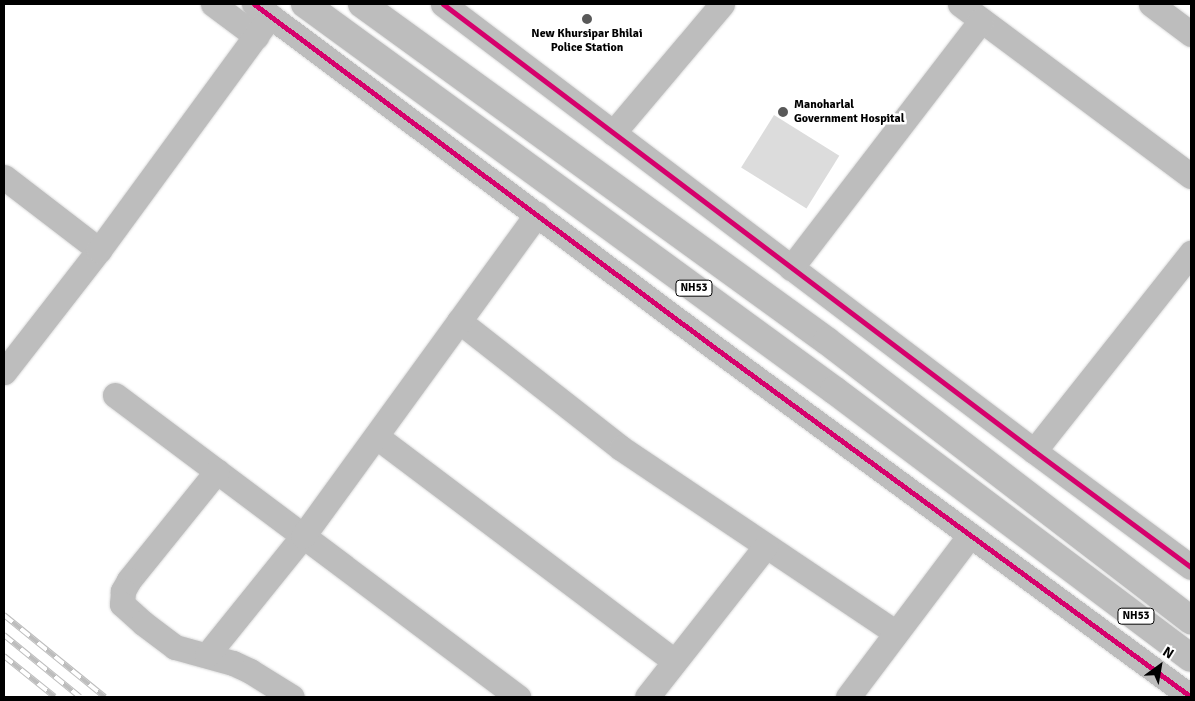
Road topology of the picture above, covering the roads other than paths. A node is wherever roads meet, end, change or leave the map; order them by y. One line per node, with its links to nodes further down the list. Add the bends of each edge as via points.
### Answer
1 (213, 4): 11 (street)
2 (305, 4): 32 (highway, NH53, via 834,390)
3 (362, 4): 29 (highway, NH53, via 827,341)
4 (722, 4): 12 (street)
5 (960, 4): 9 (street)
6 (1151, 4): 10 (street)
7 (449, 6): 12 (street)
8 (262, 10): 11 (street); 15 (street)
9 (981, 20): 13 (street); 18 (street)
10 (1191, 34)
11 (256, 36): 16 (street)
12 (613, 133): 18 (street)
13 (1191, 176)
14 (4, 177): 16 (street)
15 (536, 214): 19 (street); 25 (street)
16 (99, 250): 20 (street)
17 (1191, 253): 23 (street)
18 (791, 268): 23 (street)
19 (460, 321): 22 (street); 27 (street, via 622,448)
20 (4, 372)
21 (114, 395): 24 (street)
22 (376, 437): 26 (street); 33 (street)
23 (1034, 451): 28 (street)
24 (216, 471): 26 (street); 31 (street, via 129,580 121,598 126,610 175,647)
25 (970, 535): 30 (street); 38 (street)
26 (303, 536): 31 (street); 35 (street)
27 (766, 546): 30 (street); 33 (street)
28 (1191, 567)
29 (1191, 620)
30 (896, 633): 37 (street)
31 (207, 654): 34 (street, via 250,671)
32 (1191, 658)
33 (674, 661): 36 (street)
34 (292, 697)
35 (518, 697)
36 (647, 697)
37 (848, 697)
38 (1191, 697)

